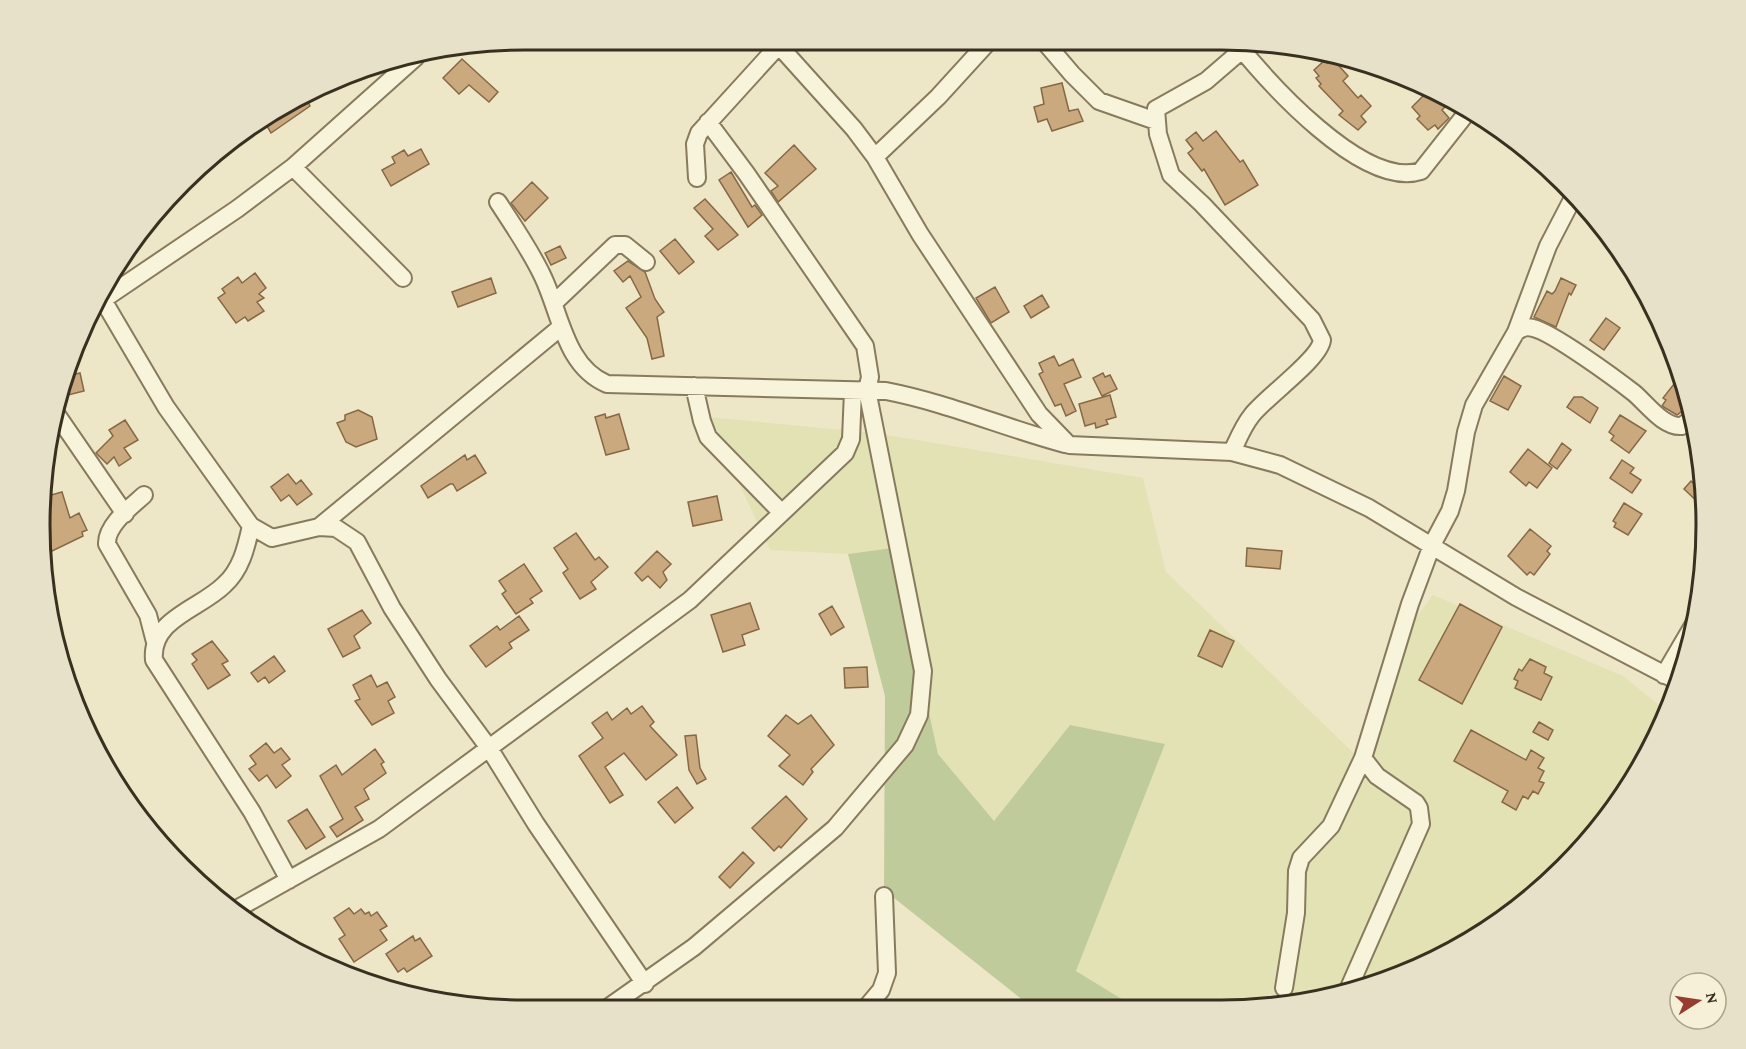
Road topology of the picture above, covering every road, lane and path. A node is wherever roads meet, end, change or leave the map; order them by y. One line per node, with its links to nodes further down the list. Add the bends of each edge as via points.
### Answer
1 (777, 50): 10 (street)
2 (788, 50): 11 (street)
3 (981, 50): 11 (street)
4 (1052, 50): 9 (street, via 1099,100)
5 (1233, 50): 9 (street, via 1206,81 1161,104 1156,109)
6 (1244, 51): 8 (street, via 1326,136 1353,155 1389,169 1421,171)
7 (407, 65): 12 (street)
8 (1464, 116)
9 (1156, 121): 28 (street, via 1171,175 1298,304 1322,340 1308,363 1252,416)
10 (708, 122): 13 (street, via 696,138); 24 (street, via 856,331 869,362)
11 (875, 157): 27 (street, via 920,234 1026,394)
12 (293, 168): 17 (street); 18 (street)
13 (698, 178)
14 (498, 202): 19 (street, via 530,253)
15 (1571, 203): 22 (street, via 1548,246)
16 (646, 262): 19 (street, via 625,245 615,245)
17 (403, 278)
18 (107, 297)
19 (554, 303): 21 (street)
20 (104, 304): 32 (street, via 166,407)
21 (561, 327): 23 (street, via 572,351 593,378 607,384); 33 (street)
22 (1516, 332): 26 (street, via 1525,327 1536,328 1551,336 1616,379 1670,424); 34 (street, via 1474,405 1450,511)
23 (694, 386): 24 (street); 30 (street, via 708,437)
24 (860, 391): 27 (street, via 924,398 1012,430); 30 (street, via 849,447); 43 (street, via 924,671 914,729 890,765 835,828)
25 (61, 422): 31 (street)
26 (1685, 424)
27 (1069, 445): 28 (street)
28 (1232, 452): 34 (street, via 1306,475)
29 (144, 495): 31 (street)
30 (780, 512): 37 (street, via 690,600)
31 (124, 514): 35 (street, via 106,537 107,544 148,615)
32 (251, 526): 33 (street, via 272,538); 35 (street, via 237,570 224,585 169,623)
33 (319, 527): 37 (street, via 336,528 357,542 392,608)
34 (1432, 545): 36 (street, via 1516,597); 38 (street)
35 (155, 642): 39 (street, via 158,669 252,812)
36 (1671, 678)
37 (489, 748): 39 (street, via 379,830); 43 (street)
38 (1363, 758): 42 (street, via 1377,776 1416,802 1421,824); 44 (street, via 1332,826 1308,848 1297,871 1296,913)
39 (289, 880): 41 (street)
40 (884, 896): 46 (street, via 887,974)
41 (243, 906)
42 (1352, 981)
43 (645, 984): 45 (street)
44 (1284, 988)
45 (632, 999)
46 (873, 999)

